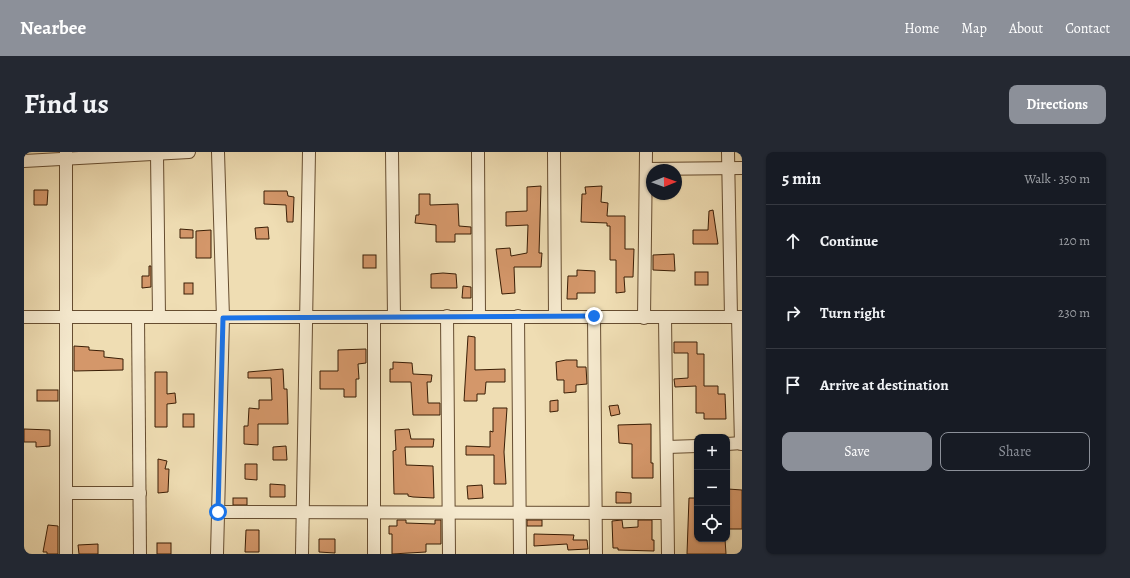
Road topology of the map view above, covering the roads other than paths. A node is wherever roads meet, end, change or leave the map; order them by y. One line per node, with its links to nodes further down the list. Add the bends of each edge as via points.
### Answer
1 (189, 152): 9 (street)
2 (218, 152): 30 (street)
3 (309, 152): 31 (street)
4 (392, 152): 24 (street)
5 (478, 152): 25 (street)
6 (554, 152): 26 (street)
7 (646, 152): 12 (street)
8 (728, 152): 13 (street)
9 (157, 154): 10 (street); 17 (street)
10 (66, 155): 11 (street); 29 (street)
11 (24, 161)
12 (646, 164)
13 (728, 168): 14 (street); 16 (street); 28 (street)
14 (742, 168)
15 (646, 169): 32 (street)
16 (682, 169)
17 (159, 316): 22 (street); 30 (street)
18 (446, 316): 24 (street); 25 (street); 41 (street)
19 (518, 316): 25 (street); 26 (street); 43 (street)
20 (594, 316): 26 (street); 32 (street); 45 (street)
21 (24, 317): 29 (street)
22 (138, 317): 29 (street); 38 (street)
23 (374, 317): 24 (street); 31 (street); 42 (street)
24 (394, 317)
25 (479, 317)
26 (555, 317)
27 (665, 317): 28 (street); 32 (street); 36 (street)
28 (737, 317): 33 (street)
29 (67, 318): 37 (street)
30 (223, 318): 31 (street); 39 (street)
31 (306, 318): 40 (street)
32 (644, 318)
33 (742, 443): 34 (street)
34 (730, 444)
35 (694, 446): 36 (street)
36 (667, 447): 44 (street)
37 (66, 493): 38 (street); 46 (street)
38 (140, 493): 47 (street)
39 (218, 512): 40 (street); 48 (street)
40 (302, 512): 42 (street); 49 (street)
41 (450, 512): 42 (street); 43 (street); 51 (street)
42 (374, 513): 50 (street)
43 (520, 513): 45 (street); 52 (street)
44 (667, 513): 45 (street); 54 (street)
45 (596, 514): 53 (street)
46 (66, 554)
47 (140, 554)
48 (217, 554)
49 (302, 554)
50 (374, 554)
51 (450, 554)
52 (520, 554)
53 (596, 554)
54 (668, 554)

